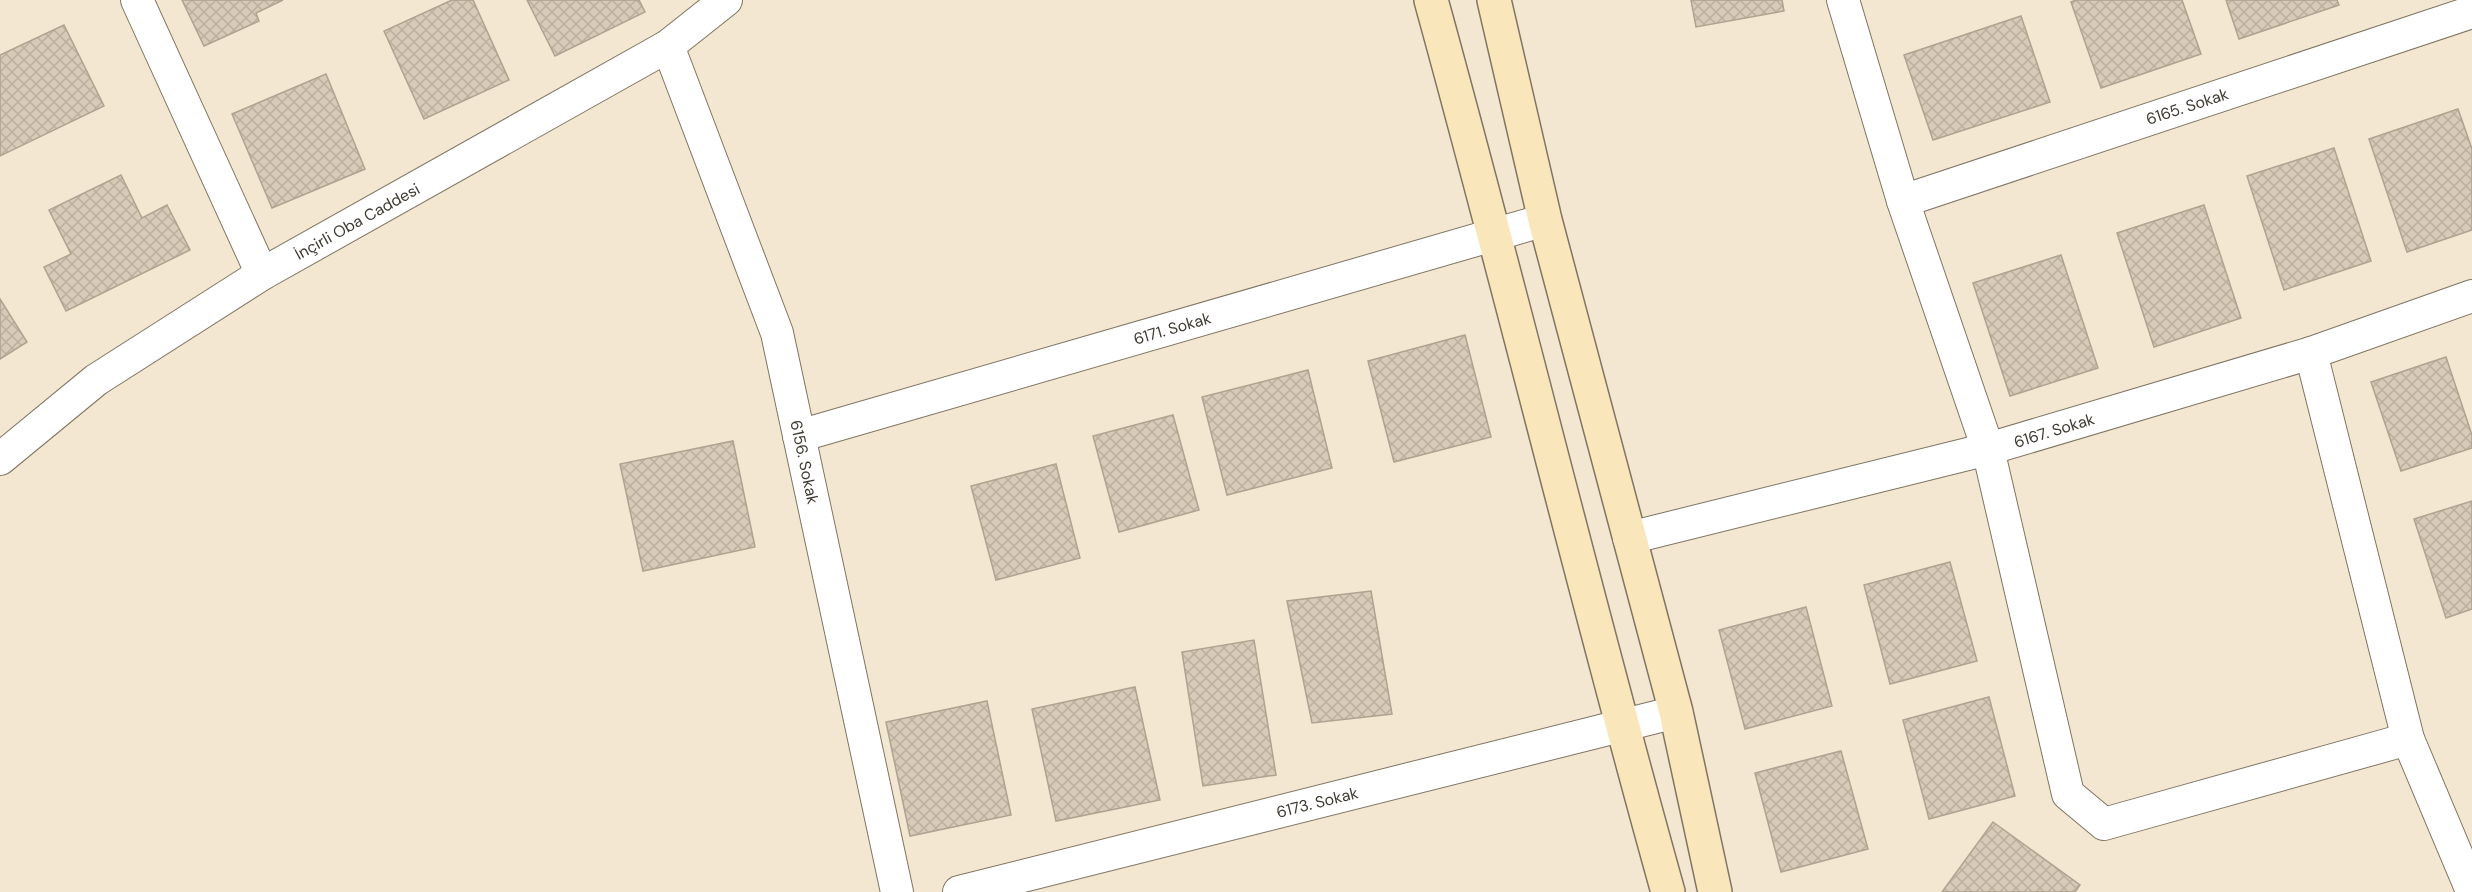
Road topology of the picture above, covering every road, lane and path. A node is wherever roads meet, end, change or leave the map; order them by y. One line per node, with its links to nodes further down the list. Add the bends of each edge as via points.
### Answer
1 (137, 0): 11 (street)
2 (726, 0): 7 (street, İnçirli Oba Caddesi)
3 (1431, 0): 10 (street)
4 (1494, 0): 9 (street)
5 (1843, 0): 8 (street)
6 (2472, 12): 8 (street, 6165. Sokak)
7 (668, 46): 11 (street, İnçirli Oba Caddesi); 14 (street, 6156. Sokak, via 777,333)
8 (1903, 201): 15 (street)
9 (1545, 220): 10 (street, 6171. Sokak); 17 (street)
10 (1496, 234): 14 (street, 6171. Sokak); 19 (street)
11 (262, 274): 16 (street, İnçirli Oba Caddesi, via 96,380)
12 (2472, 296): 13 (street, 6167. Sokak)
13 (2311, 353): 15 (street, 6167. Sokak); 20 (street)
14 (799, 436): 22 (street, 6156. Sokak)
15 (1989, 449): 17 (street, 6167. Sokak); 20 (street, via 2068,794 2104,825)
16 (0, 459)
17 (1629, 538): 18 (street)
18 (1676, 712): 19 (street, 6173. Sokak); 25 (street)
19 (1622, 726): 23 (street, 6173. Sokak); 24 (street)
20 (2408, 739): 21 (street)
21 (2472, 891)
22 (897, 892)
23 (959, 892)
24 (1668, 892)
25 (1715, 892)

